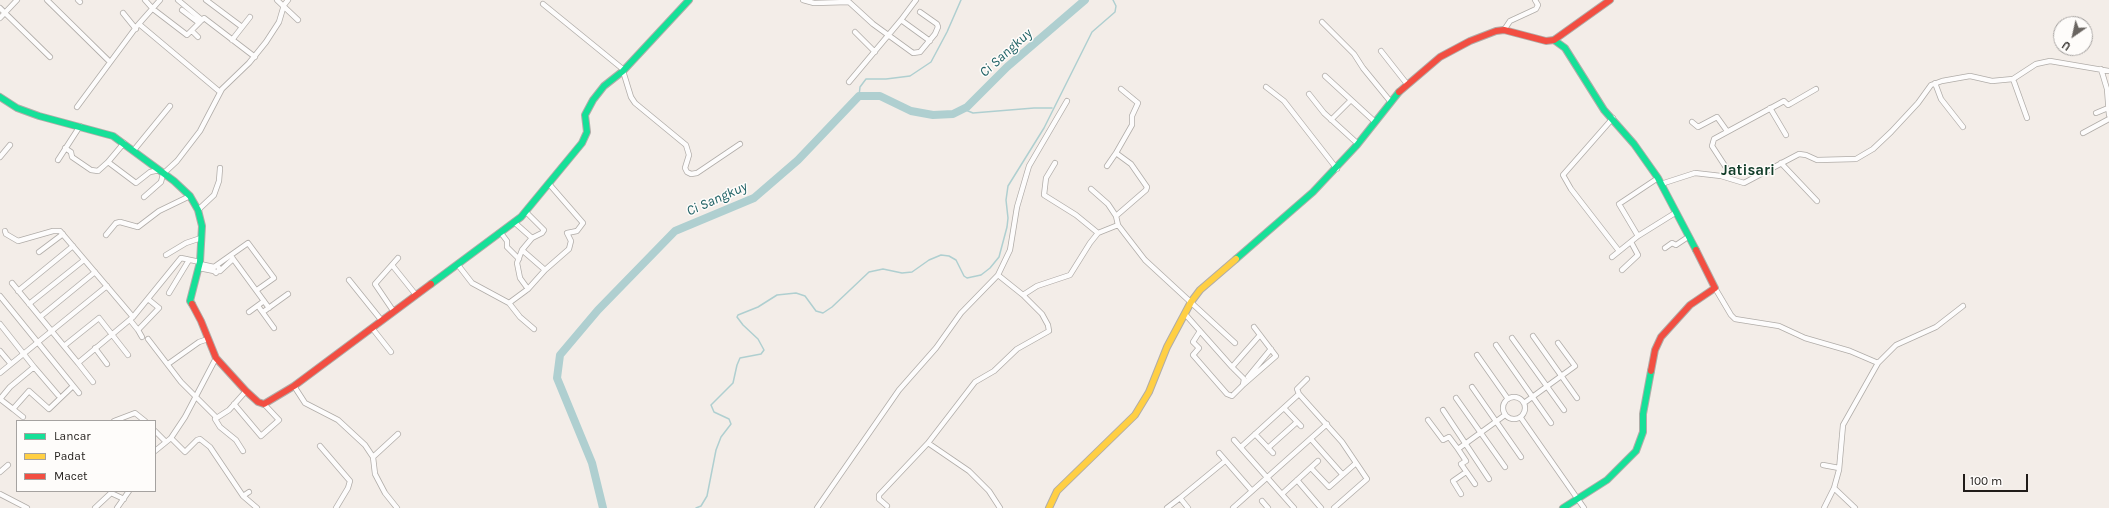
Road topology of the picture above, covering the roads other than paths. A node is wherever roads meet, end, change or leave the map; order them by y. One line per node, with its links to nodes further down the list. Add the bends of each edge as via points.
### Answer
1 (17, 0): 20 (street)
2 (47, 0): 43 (street)
3 (145, 0): 17 (street)
4 (160, 0): 17 (street)
5 (178, 0): 26 (street)
6 (206, 0): 29 (street)
7 (277, 0): 15 (street)
8 (288, 0): 15 (street)
9 (689, 0): 46 (street)
10 (803, 0): 34 (street, via 814,3 849,2)
11 (916, 0): 25 (street)
12 (1535, 0): 31 (street, via 1538,5 1536,9 1510,22)
13 (1610, 0): 37 (street)
14 (543, 4): 46 (street)
15 (284, 5): 24 (street); 42 (street, via 276,27)
16 (0, 8): 20 (street)
17 (153, 9): 28 (street); 32 (street, via 187,35)
18 (182, 10): 26 (street)
19 (920, 12): 38 (street, via 937,24)
20 (5, 13): 23 (street); 41 (street)
21 (123, 13): 30 (street)
22 (250, 17): 29 (street)
23 (0, 18)
24 (298, 20)
25 (901, 20): 34 (street); 38 (street)
26 (201, 22): 32 (street); 36 (street, via 204,18)
27 (1322, 22): 60 (street, via 1354,54)
28 (139, 24): 30 (street); 55 (street)
29 (242, 27): 36 (street)
30 (136, 29): 43 (street)
31 (1504, 30): 37 (street, via 1546,41); 51 (street, via 1453,49 1428,65)
32 (192, 32): 35 (street)
33 (855, 32): 40 (street)
34 (889, 36): 38 (street, via 913,53 920,52); 40 (street)
35 (198, 37)
36 (232, 40): 42 (street)
37 (1554, 40): 67 (street, via 1565,48 1601,106)
38 (930, 41)
39 (1381, 51): 51 (street)
40 (875, 52): 49 (street)
41 (50, 57)
42 (255, 57): 55 (street)
43 (110, 62): 62 (street)
44 (2101, 69): 45 (street); 48 (street, via 2050,61 2036,64); 64 (street, via 2107,89)
45 (2109, 71)
46 (624, 74): 79 (street, via 635,102 686,145 689,157 685,168 689,174 701,171); 97 (street, via 604,86 588,107 585,115 585,137)
47 (1325, 76): 59 (street)
48 (2013, 79): 50 (street, via 1992,80 1970,76); 68 (street)
49 (849, 82)
50 (1935, 83): 74 (street, via 1941,99); 89 (street, via 1892,132 1873,149 1856,159 1817,160 1799,154)
51 (1407, 84): 60 (street)
52 (1266, 87): 92 (street, via 1284,101)
53 (1121, 89): 84 (street, via 1138,103 1132,116 1132,125)
54 (1816, 89): 63 (street, via 1790,104 1787,105 1784,101)
55 (220, 92): 93 (street, via 200,131 177,161)
56 (1309, 94): 70 (street)
57 (0, 97): 73 (street, via 17,108 39,116)
58 (1067, 101): 136 (street, via 1029,166 1017,206 1010,250)
59 (1350, 101): 70 (street); 71 (street)
60 (1390, 101): 71 (street)
61 (170, 106): 83 (street)
62 (77, 107)
63 (1770, 108): 75 (street); 77 (street)
64 (2108, 108): 65 (street); 66 (street)
65 (2096, 113)
66 (2109, 115)
67 (1613, 118): 95 (street); 121 (street, via 1563,175)
68 (2027, 118)
69 (2109, 119): 76 (street)
70 (1331, 120): 80 (street)
71 (1374, 121): 80 (street)
72 (1692, 122): 75 (street, via 1698,127 1717,117)
73 (80, 126): 78 (street, via 105,132); 82 (street)
74 (1963, 127)
75 (1727, 131): 94 (street, via 1712,142 1718,157 1727,169)
76 (2083, 133)
77 (1786, 135)
78 (124, 143): 83 (street); 87 (street)
79 (740, 144)
80 (1358, 144): 92 (street)
81 (10, 145): 85 (street)
82 (65, 148): 86 (street); 87 (street, via 71,152 72,157 93,171 98,171)
83 (134, 150): 93 (street)
84 (1116, 152): 90 (street); 105 (street, via 1131,164 1148,188)
85 (0, 157)
86 (58, 160)
87 (108, 162): 93 (street, via 136,183 150,172)
88 (1055, 163): 110 (street, via 1046,178 1044,195 1076,215)
89 (1781, 163): 94 (street, via 1744,182); 101 (street)
90 (1107, 166)
91 (220, 168): 102 (street, via 214,195)
92 (1337, 169): 151 (street, via 1272,230 1205,286)
93 (162, 172): 99 (street); 100 (street, via 161,182)
94 (1728, 177): 96 (street, via 1692,174)
95 (1658, 178): 96 (street); 113 (street, via 1619,204)
96 (1661, 184): 104 (street)
97 (550, 185): 103 (street); 133 (street, via 583,223 577,231 567,233 571,243 569,249)
98 (1091, 189): 105 (street, via 1108,204)
99 (190, 196): 102 (street); 112 (street, via 159,211 138,227 116,222)
100 (144, 197)
101 (1817, 201)
102 (198, 210): 115 (street)
103 (526, 212): 106 (street); 116 (street, via 544,230)
104 (1675, 213): 113 (street); 114 (street)
105 (1116, 216): 107 (street)
106 (514, 222): 109 (street); 116 (street)
107 (1118, 225): 110 (street); 151 (street, via 1145,260)
108 (5, 231): 111 (street, via 18,241 53,231 60,231)
109 (501, 233): 127 (street, via 507,241 507,247); 132 (street)
110 (1098, 233): 147 (street, via 1070,275 1037,286)
111 (62, 234): 118 (street); 122 (street)
112 (106, 235)
113 (1638, 236): 117 (street)
114 (1688, 237): 119 (street); 140 (street)
115 (202, 238): 123 (street, via 186,243); 130 (street)
116 (532, 238): 120 (street)
117 (1631, 242): 121 (street); 134 (street, via 1638,255)
118 (73, 246): 128 (street); 143 (street)
119 (1665, 248)
120 (522, 250): 127 (street); 133 (street)
121 (1619, 251): 125 (street)
122 (39, 252)
123 (166, 255)
124 (232, 257): 130 (street, via 216,269); 142 (street); 142 (street, via 248,244 274,278)
125 (1612, 257)
126 (398, 258): 131 (street)
127 (519, 259): 141 (street, via 517,266 520,278)
128 (84, 260): 135 (street); 153 (street)
129 (189, 260): 130 (street); 144 (street); 149 (street, via 181,258)
130 (199, 265): 178 (street, via 190,301)
131 (392, 265): 146 (street); 159 (street, via 375,285)
132 (458, 265): 146 (street); 152 (street, via 472,283)
133 (545, 270): 141 (street)
134 (1622, 270)
135 (95, 272): 139 (street); 161 (street)
136 (998, 275): 147 (street); 290 (street, via 961,313 936,348 899,390)
137 (348, 280): 163 (street)
138 (12, 283): 143 (street)
139 (107, 286): 162 (street); 171 (street)
140 (1714, 288): 193 (street, via 1735,319 1779,326 1805,338 1850,351); 281 (street, via 1690,305 1661,337 1645,400 1643,432 1636,451 1607,480)
141 (528, 289): 152 (street)
142 (256, 290): 150 (street)
143 (18, 291): 153 (street)
144 (169, 293)
145 (288, 294): 156 (street)
146 (416, 295): 159 (street)
147 (1023, 295): 244 (street, via 1042,314 1049,331 1017,349 994,371 975,382)
148 (0, 296): 179 (street)
149 (148, 299): 162 (street); 169 (street, via 159,308)
150 (264, 301): 154 (street); 156 (street)
151 (1191, 302): 160 (street); 180 (street)
152 (509, 303): 168 (street)
153 (29, 304): 161 (street)
154 (258, 306): 157 (street); 158 (street)
155 (1963, 306): 193 (street, via 1936,327 1896,345)
156 (269, 308): 158 (street)
157 (249, 312)
158 (263, 312): 166 (street)
159 (394, 312): 163 (street)
160 (1184, 314): 170 (street); 292 (street, via 1165,351 1149,392 1135,415 1057,491)
161 (40, 317): 171 (street)
162 (131, 318): 169 (street); 172 (street)
163 (382, 321): 167 (street)
164 (0, 324): 188 (street)
165 (1254, 327): 173 (street)
166 (274, 328)
167 (372, 328): 187 (street); 205 (street)
168 (534, 329)
169 (138, 330): 175 (street)
170 (1200, 331): 198 (street); 203 (street, via 1193,342 1199,348 1193,355 1209,375 1230,396)
171 (52, 332): 179 (street); 183 (street)
172 (112, 334): 183 (street, via 99,318); 184 (street); 189 (street)
173 (1260, 335): 185 (street); 198 (street)
174 (1533, 336): 200 (street)
175 (142, 338)
176 (1512, 338): 206 (street)
177 (148, 339): 196 (street)
178 (208, 339): 191 (street); 196 (street, via 199,342)
179 (37, 343): 188 (street); 204 (street)
180 (1235, 343)
181 (1558, 343): 200 (street, via 1575,366)
182 (1496, 345): 213 (street)
183 (64, 346): 192 (street)
184 (95, 348): 192 (street); 195 (street)
185 (1271, 349): 203 (street); 203 (street, via 1276,356)
186 (0, 351): 194 (street)
187 (391, 352)
188 (24, 353): 194 (street); 197 (street)
189 (128, 355)
190 (1477, 355): 216 (street)
191 (216, 358): 208 (street); 212 (street)
192 (78, 363): 202 (street)
193 (1878, 363): 263 (street, via 1843,425)
194 (11, 364): 199 (street)
195 (107, 364)
196 (168, 364): 212 (street)
197 (34, 367): 211 (street); 221 (street, via 0,399)
198 (1232, 367): 203 (street)
199 (0, 372)
200 (1561, 376): 206 (street); 215 (street)
201 (1307, 379): 210 (street, via 1298,389)
202 (93, 382)
203 (1244, 383)
204 (73, 386): 209 (street); 221 (street, via 49,409 29,391)
205 (294, 386): 219 (street); 254 (street, via 310,407 332,416 346,426)
206 (1547, 386): 213 (street); 223 (street)
207 (1472, 387): 231 (street)
208 (246, 391): 218 (street); 219 (street)
209 (78, 393)
210 (1299, 394): 220 (street); 234 (street)
211 (58, 395)
212 (196, 397): 226 (street); 240 (street)
213 (1532, 397): 217 (street); 233 (street)
214 (1456, 398): 237 (street)
215 (1577, 398)
216 (1508, 399): 217 (street, via 1516,397); 224 (street, via 1502,407)
217 (1524, 403): 227 (street, via 1525,413)
218 (234, 404): 219 (street, via 261,436 279,420); 226 (street, via 226,413)
219 (264, 404)
220 (1284, 408): 232 (street); 239 (street)
221 (13, 409): 225 (street)
222 (1443, 410): 245 (street)
223 (1564, 410)
224 (1505, 415): 227 (street, via 1508,419); 231 (street)
225 (23, 418)
226 (216, 418): 251 (street, via 220,427)
227 (1521, 418): 281 (street)
228 (117, 420): 229 (street, via 135,413)
229 (144, 420)
230 (1428, 420): 249 (street, via 1443,440 1449,437)
231 (1496, 421): 237 (street); 255 (street)
232 (1297, 422): 235 (street); 248 (street)
233 (1551, 423)
234 (1327, 424): 241 (street); 258 (street)
235 (1301, 426)
236 (156, 432): 243 (street)
237 (1480, 433): 245 (street); 261 (street)
238 (398, 434): 254 (street)
239 (1255, 434): 247 (street); 248 (street)
240 (171, 438): 243 (street); 278 (street, via 185,452 199,438 208,445)
241 (1311, 438): 266 (street); 267 (street)
242 (1234, 440): 247 (street)
243 (166, 442): 250 (street)
244 (928, 443): 283 (street, via 879,495 879,499); 291 (street, via 969,471 989,491)
245 (1465, 444): 249 (street); 268 (street)
246 (320, 446): 288 (street, via 350,481)
247 (1240, 447): 267 (street)
248 (1268, 448): 253 (street)
249 (1458, 449): 265 (street, via 1466,460 1461,464)
250 (156, 450)
251 (243, 451)
252 (1219, 453): 256 (street)
253 (1273, 453)
254 (373, 457): 289 (street, via 375,474 388,499)
255 (1521, 457)
256 (1225, 461): 272 (street); 280 (street)
257 (1318, 461): 262 (street)
258 (1356, 463): 266 (street); 299 (street, via 1366,480)
259 (8, 465): 264 (street)
260 (1823, 465): 263 (street)
261 (1505, 467)
262 (1311, 468): 266 (street, via 1329,487); 269 (street)
263 (1839, 468): 271 (street)
264 (0, 472)
265 (1466, 472): 270 (street); 277 (street, via 1453,481)
266 (1342, 474)
267 (1267, 478): 272 (street); 276 (street)
268 (1489, 479)
269 (1297, 480): 276 (street); 298 (street)
270 (1475, 484)
271 (1834, 488): 302 (street); 303 (street)
272 (1252, 491): 295 (street)
273 (128, 492): 279 (street)
274 (249, 492): 278 (street)
275 (0, 494): 284 (street)
276 (1282, 494): 297 (street)
277 (1461, 494)
278 (243, 496): 287 (street)
279 (124, 498): 285 (street, via 111,493); 286 (street)
280 (1180, 498): 293 (street); 294 (street)
281 (1577, 500): 300 (street); 301 (street)
282 (1262, 501): 296 (street)
283 (886, 506)
284 (27, 508)
285 (95, 508)
286 (117, 508)
287 (257, 508)
288 (336, 508)
289 (397, 508)
290 (817, 508)
291 (1000, 508)
292 (1049, 508)
293 (1167, 508)
294 (1188, 508)
295 (1233, 508)
296 (1267, 508)
297 (1294, 508)
298 (1321, 508)
299 (1334, 508)
300 (1563, 508)
301 (1584, 508)
302 (1824, 508)
303 (1855, 508)

